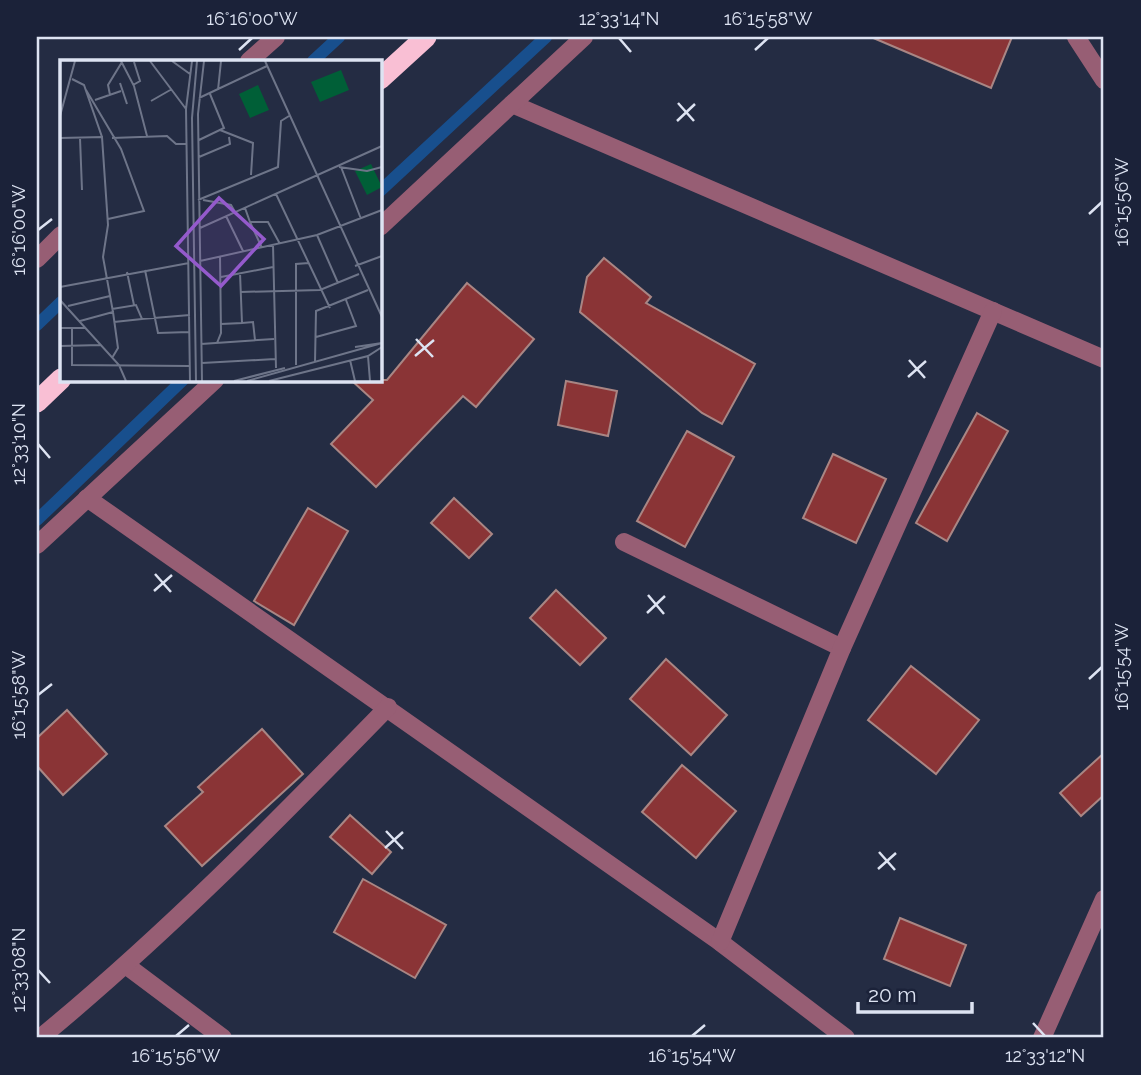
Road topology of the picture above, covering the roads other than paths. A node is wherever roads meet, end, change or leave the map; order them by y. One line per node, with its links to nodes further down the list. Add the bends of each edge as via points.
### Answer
1 (276, 37): 5 (street)
2 (426, 37): 6 (highway)
3 (584, 37): 8 (street)
4 (1076, 37): 7 (street)
5 (250, 60)
6 (382, 77)
7 (1104, 80)
8 (512, 104): 9 (street); 12 (street)
9 (382, 225)
10 (60, 236): 11 (street)
11 (37, 259)
12 (993, 311): 13 (street); 20 (street)
13 (1104, 359)
14 (60, 380): 16 (highway)
15 (213, 382): 17 (street)
16 (37, 402)
17 (87, 498): 19 (street); 21 (street)
18 (624, 542): 20 (street)
19 (37, 545)
20 (842, 649): 23 (street)
21 (388, 707): 23 (street); 24 (street)
22 (1104, 899): 28 (street)
23 (720, 942): 27 (street)
24 (127, 966): 25 (street); 26 (street)
25 (40, 1038)
26 (223, 1038)
27 (846, 1038)
28 (1042, 1038)

